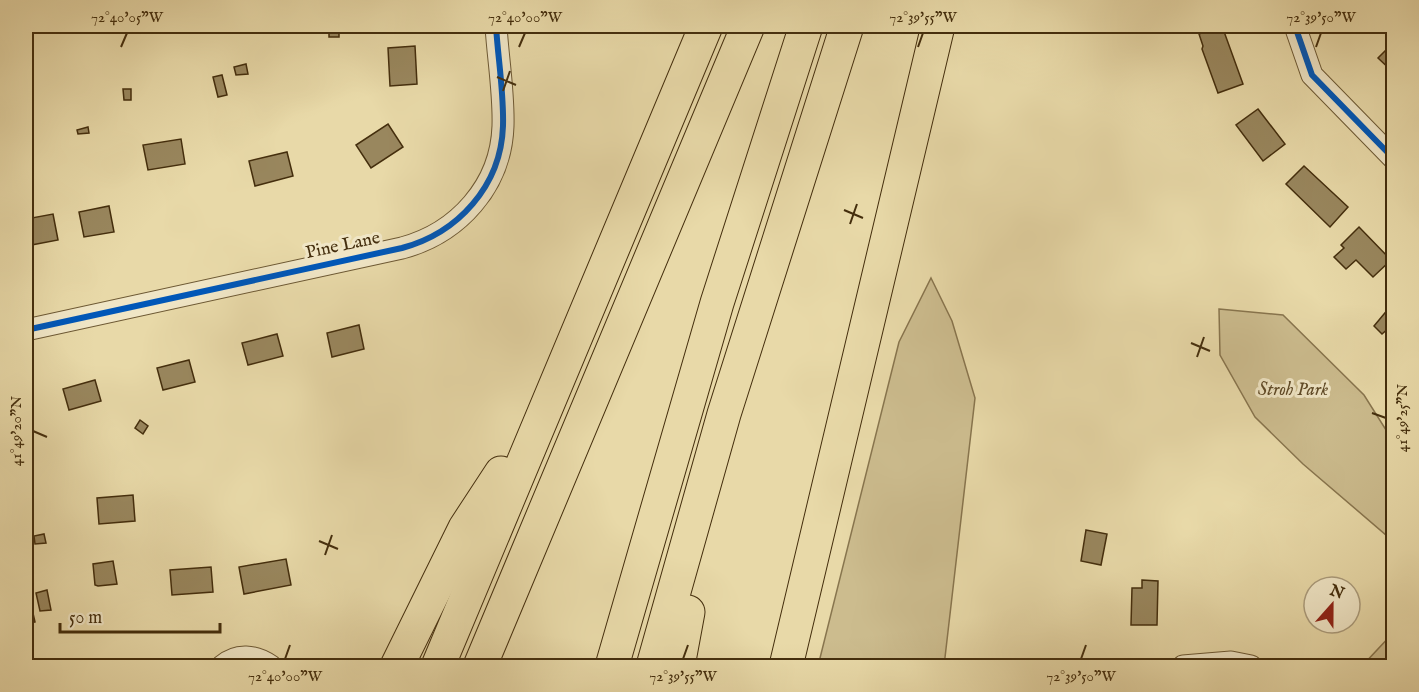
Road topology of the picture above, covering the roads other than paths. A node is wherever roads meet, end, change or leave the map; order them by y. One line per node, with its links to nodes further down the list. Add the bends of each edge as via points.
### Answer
1 (496, 26): 9 (street, Pine Lane, via 503,112 500,151 478,198 439,233 402,248)
2 (706, 26): 10 (highway)
3 (748, 26): 16 (highway)
4 (806, 26): 17 (highway, via 710,324)
5 (847, 26): 11 (highway, via 754,314)
6 (939, 26): 20 (highway)
7 (1295, 26): 8 (street, via 1312,75)
8 (1394, 159)
9 (26, 330)
10 (549, 399): 14 (highway, via 465,528); 15 (highway)
11 (701, 494): 18 (highway); 19 (highway)
12 (222, 666): 13 (street, via 249,656)
13 (270, 666)
14 (398, 666)
15 (438, 666)
16 (480, 666)
17 (612, 666)
18 (653, 666)
19 (678, 666)
20 (786, 666)
21 (1183, 666): 22 (street, via 1231,662)
22 (1251, 666)

